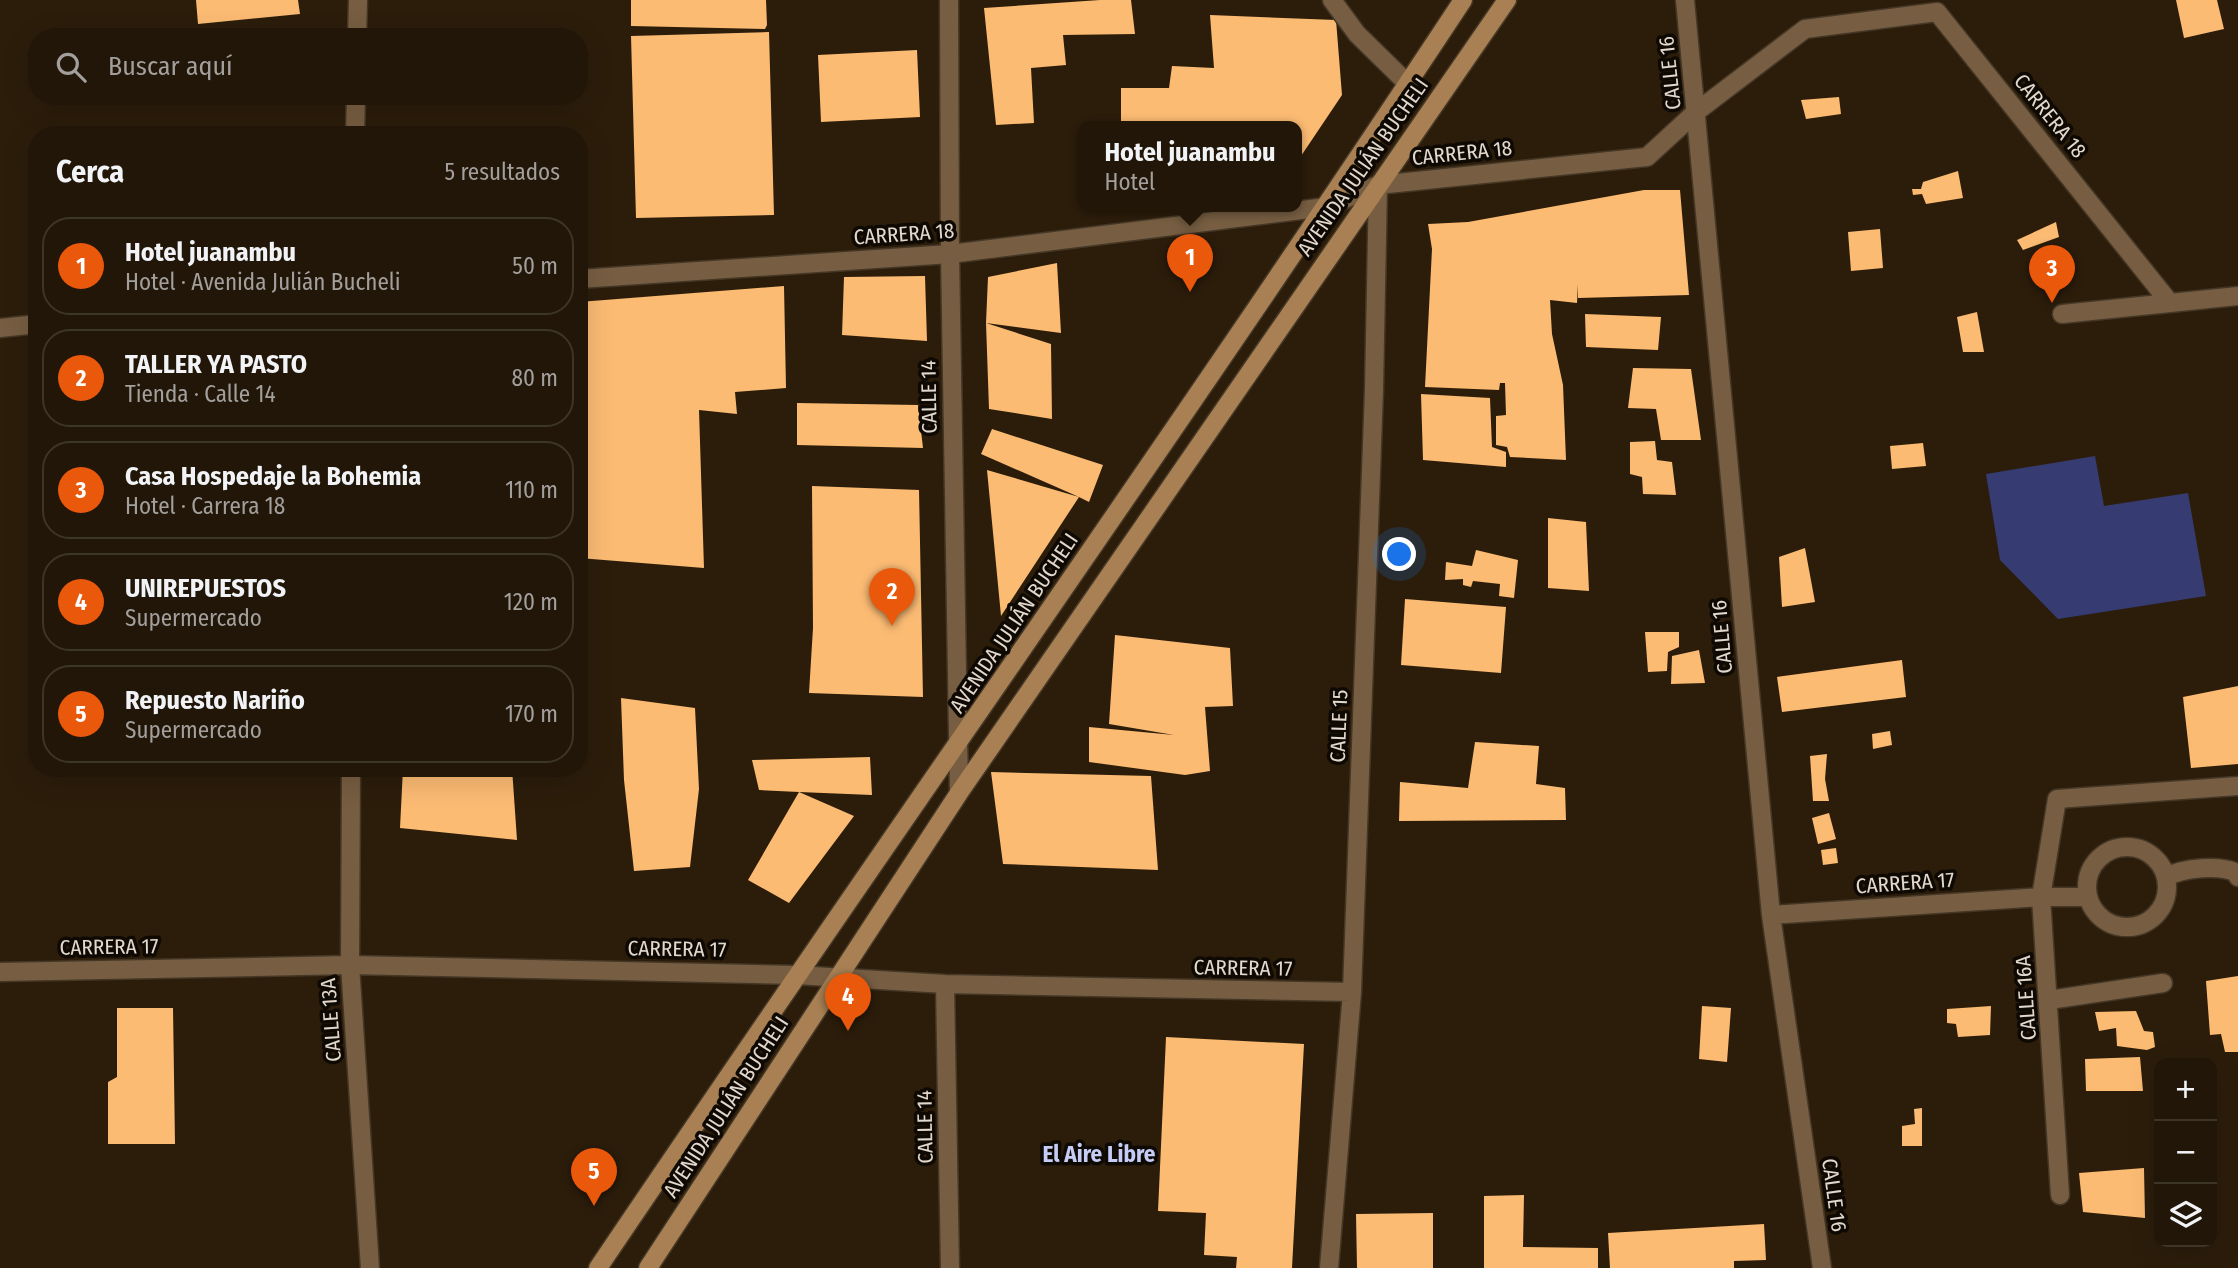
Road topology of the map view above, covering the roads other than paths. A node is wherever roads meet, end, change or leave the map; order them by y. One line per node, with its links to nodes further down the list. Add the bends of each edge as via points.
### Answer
1 (358, 0): 7 (street)
2 (949, 0): 16 (street, CALLE 14)
3 (1332, 0): 8 (street, via 1357,34)
4 (1463, 0): 8 (street, AVENIDA JULIÁN BUCHELI)
5 (1507, 0): 12 (street, AVENIDA JULIÁN BUCHELI)
6 (1685, 0): 10 (street, CALLE 16)
7 (357, 28)
8 (1408, 83): 13 (street, AVENIDA JULIÁN BUCHELI)
9 (356, 105): 11 (street)
10 (1696, 112): 12 (street, CARRERA 18, via 1647,157); 19 (street, CARRERA 18, via 1805,29 1937,12); 31 (street, CALLE 16)
11 (355, 126)
12 (1378, 185): 13 (street, CARRERA 18); 26 (street, AVENIDA JULIÁN BUCHELI); 38 (street, CALLE 15)
13 (1326, 206): 14 (street, CARRERA 18); 23 (street, AVENIDA JULIÁN BUCHELI)
14 (1302, 209)
15 (1279, 212): 16 (street, CARRERA 18)
16 (950, 254): 17 (street, CARRERA 18); 23 (street, CALLE 14)
17 (588, 278)
18 (2238, 296): 19 (street)
19 (2171, 303): 20 (street)
20 (2062, 314)
21 (28, 325): 22 (street)
22 (0, 328)
23 (957, 747): 26 (street, CALLE 14); 34 (street, AVENIDA JULIÁN BUCHELI)
24 (351, 777): 32 (street, CALLE 13A)
25 (2238, 786): 29 (street, CALLE 16A, via 2057,799)
26 (960, 793): 35 (street, AVENIDA JULIÁN BUCHELI)
27 (2166, 877): 28 (street, via 2226,867); 30 (street, via 2160,863 2148,854 2120,849 2105,854 2093,866); 30 (street, via 2163,906 2153,919 2138,926 2108,922)
28 (2238, 877)
29 (2041, 897): 30 (street, CARRERA 17); 31 (street, CARRERA 17); 39 (street, CALLE 16A)
30 (2088, 897)
31 (1771, 915): 46 (street, CALLE 16)
32 (351, 965): 33 (street, CARRERA 17); 34 (street, CARRERA 17); 41 (street, CALLE 13A)
33 (0, 972)
34 (796, 975): 35 (street, CARRERA 17); 42 (street, AVENIDA JULIÁN BUCHELI)
35 (838, 978): 37 (street, CARRERA 17); 43 (street, AVENIDA JULIÁN BUCHELI)
36 (2163, 983): 39 (street)
37 (945, 984): 38 (street, CARRERA 17); 44 (street, CALLE 14)
38 (1352, 992): 45 (street, CALLE 15)
39 (2049, 1000): 40 (street, CALLE 16A)
40 (2060, 1195)
41 (370, 1268)
42 (598, 1268)
43 (648, 1268)
44 (950, 1268)
45 (1329, 1268)
46 (1822, 1268)

